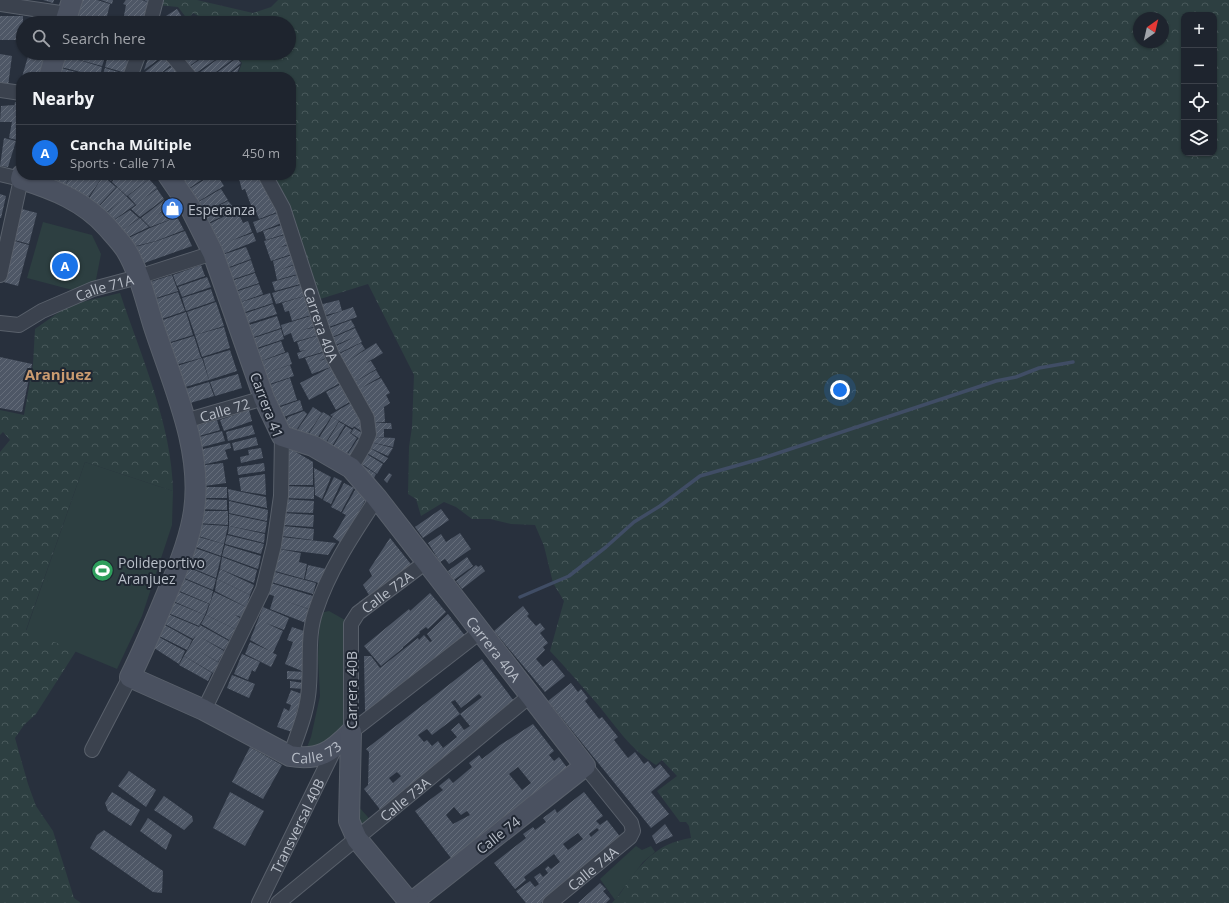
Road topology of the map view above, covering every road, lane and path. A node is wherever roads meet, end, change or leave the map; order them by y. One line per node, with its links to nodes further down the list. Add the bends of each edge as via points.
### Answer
1 (156, 0): 4 (street)
2 (0, 4): 3 (street)
3 (68, 12)
4 (152, 16)
5 (54, 60): 8 (street)
6 (136, 60): 9 (street)
7 (176, 60): 10 (street)
8 (50, 72)
9 (132, 72)
10 (186, 72)
11 (0, 90): 12 (street)
12 (16, 92)
13 (0, 174): 14 (street)
14 (16, 176)
15 (21, 180): 20 (street)
16 (30, 180): 21 (street, via 81,204 106,226 126,251)
17 (171, 180): 19 (street, Carrera 41, via 190,207)
18 (268, 180): 26 (street, Carrera 40A, via 283,208 330,349 368,418 369,434)
19 (213, 253): 21 (street, Calle 71A); 23 (street, Carrera 41)
20 (0, 275)
21 (138, 277): 22 (street, Calle 71A, via 93,289 42,311 19,325); 24 (street)
22 (1, 321)
23 (264, 398): 24 (street, Calle 72); 25 (street, Carrera 41)
24 (185, 421): 31 (street, via 195,470 194,510 186,544 173,578 147,643)
25 (282, 436): 26 (street, Carrera 40A, via 314,446); 33 (street, Carrera 41, via 281,496 274,545 263,589)
26 (351, 468): 27 (street, Carrera 40A)
27 (377, 498): 28 (street, Carrera 40A); 37 (street, via 350,538 316,610 309,639 309,686 306,709)
28 (426, 562): 29 (street, Calle 72A, via 358,613); 30 (street, Carrera 40A)
29 (351, 624): 34 (street, Carrera 40B)
30 (480, 632): 32 (street, Carrera 40A); 34 (street, Calle 73)
31 (130, 677): 33 (street, Calle 73); 36 (street)
32 (531, 695): 38 (street, Carrera 40A); 40 (street, Calle 73A)
33 (204, 710): 37 (street, Calle 73)
34 (351, 732): 35 (street, Calle 73); 40 (street, Carrera 40B, via 349,821)
35 (335, 748): 37 (street, Calle 73, via 306,758); 41 (street, Transversal 40B)
36 (92, 750)
37 (290, 756)
38 (585, 766): 39 (street, Carrera 40A, via 631,823); 43 (street, Calle 74)
39 (633, 831): 44 (street, Calle 74A, via 630,837)
40 (357, 839): 42 (street, Calle 73A); 43 (street, Carrera 40B)
41 (259, 903)
42 (278, 903)
43 (410, 903)
44 (550, 903)

